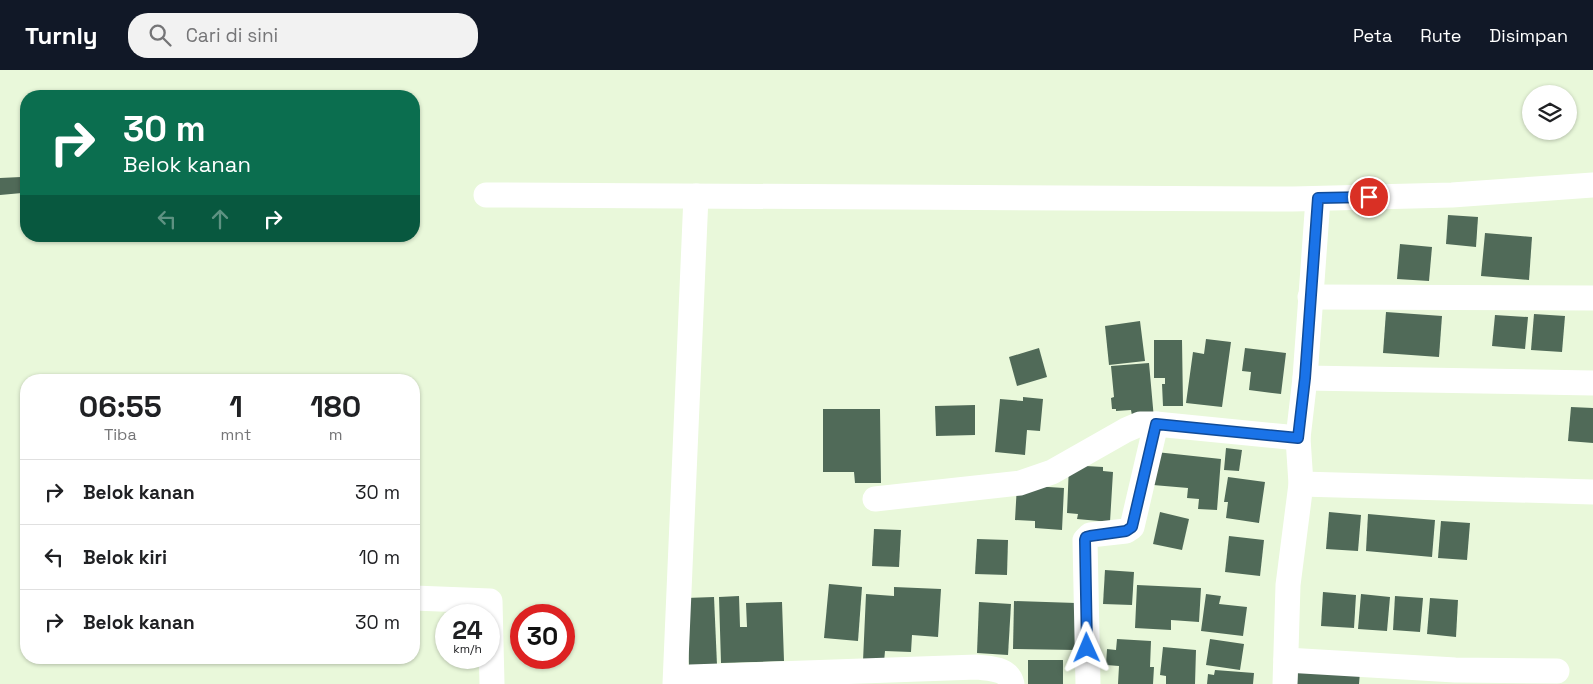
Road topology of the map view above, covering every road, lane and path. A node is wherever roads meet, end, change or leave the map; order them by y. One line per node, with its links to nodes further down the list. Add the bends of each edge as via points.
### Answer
1 (1593, 185): 4 (street, via 1452,195)
2 (486, 195): 3 (street)
3 (696, 196): 4 (street); 19 (street)
4 (1318, 198): 5 (street)
5 (1310, 297): 6 (street); 7 (street)
6 (1593, 298)
7 (1305, 378): 8 (street); 10 (street)
8 (1593, 383)
9 (1156, 424): 10 (street); 13 (street, via 1140,424 1126,430 1052,472 1020,483); 22 (street, via 1132,527 1126,531 1086,537 1085,540)
10 (1298, 438): 11 (street)
11 (1301, 484): 12 (street); 16 (street, via 1288,585)
12 (1593, 492)
13 (875, 498)
14 (420, 598): 18 (street, via 490,602)
15 (1557, 670): 17 (street)
16 (1285, 672): 17 (street)
17 (1454, 677)
18 (492, 684)
19 (675, 684)
20 (682, 684): 21 (street, via 690,677 977,667 1006,673)
21 (1012, 684)
22 (1088, 684)

